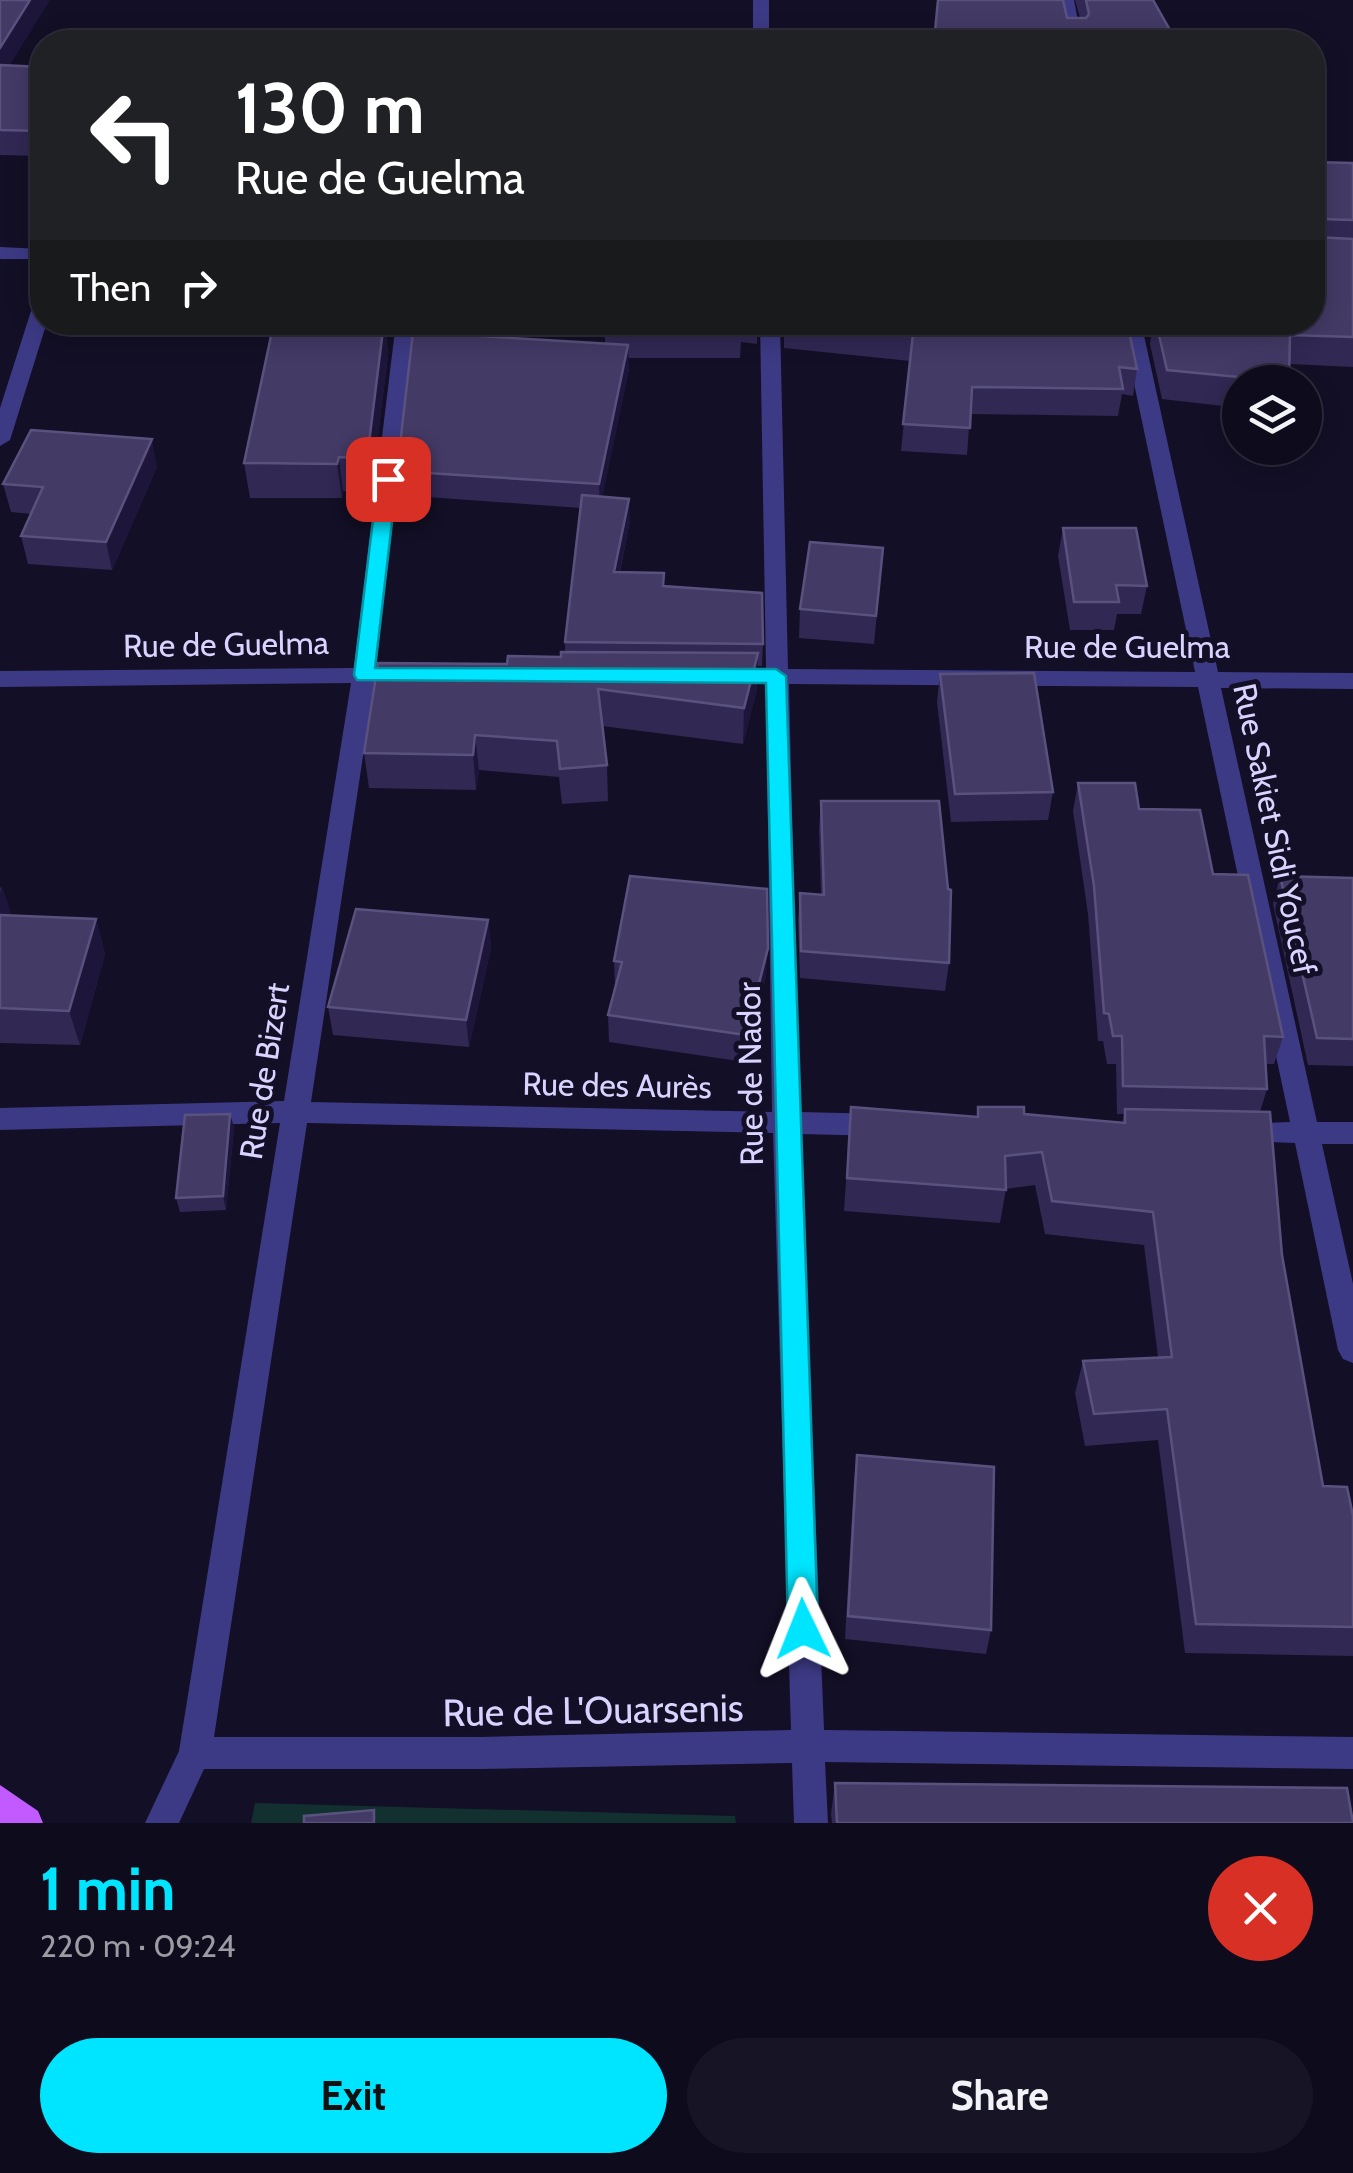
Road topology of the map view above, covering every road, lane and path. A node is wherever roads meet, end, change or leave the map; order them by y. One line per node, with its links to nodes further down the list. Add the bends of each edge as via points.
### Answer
1 (761, 0): 3 (street)
2 (1066, 0): 4 (street)
3 (761, 30)
4 (1072, 30)
5 (0, 253): 6 (street)
6 (30, 254)
7 (33, 335): 11 (street)
8 (404, 335): 12 (street, Rue de Bizert)
9 (770, 335): 15 (street, Rue de Nador)
10 (1134, 335): 16 (street, Rue Sakiet Sidi Youcef)
11 (0, 440)
12 (364, 675): 13 (street, Rue de Guelma); 17 (street, Rue de Guelma); 19 (street, Rue de Bizert)
13 (404, 675)
14 (737, 676): 15 (street, Rue de Guelma)
15 (776, 676): 16 (street, Rue de Guelma); 21 (street, Rue de Nador)
16 (1209, 679): 18 (street, Rue de Guelma); 24 (street, Rue Sakiet Sidi Youcef)
17 (0, 680)
18 (1353, 681)
19 (292, 1112): 20 (street, Rue des Aurès); 21 (street, Rue des Aurès); 28 (street, Rue de Bizert)
20 (0, 1120)
21 (786, 1124): 22 (street, Rue des Aurès); 27 (street, Rue de Nador)
22 (902, 1126)
23 (1210, 1131): 24 (street)
24 (1307, 1133): 25 (street); 26 (street, Rue Sakiet Sidi Youcef)
25 (1353, 1133)
26 (1353, 1350)
27 (807, 1746): 28 (street, Rue de L'Ouarsenis); 29 (street, Rue de L'Ouarsenis); 33 (street, Rue de Nador)
28 (195, 1753): 32 (street, Rue de Bizert)
29 (1353, 1753)
30 (0, 1802): 31 (main road)
31 (26, 1823)
32 (162, 1823)
33 (811, 1823)

